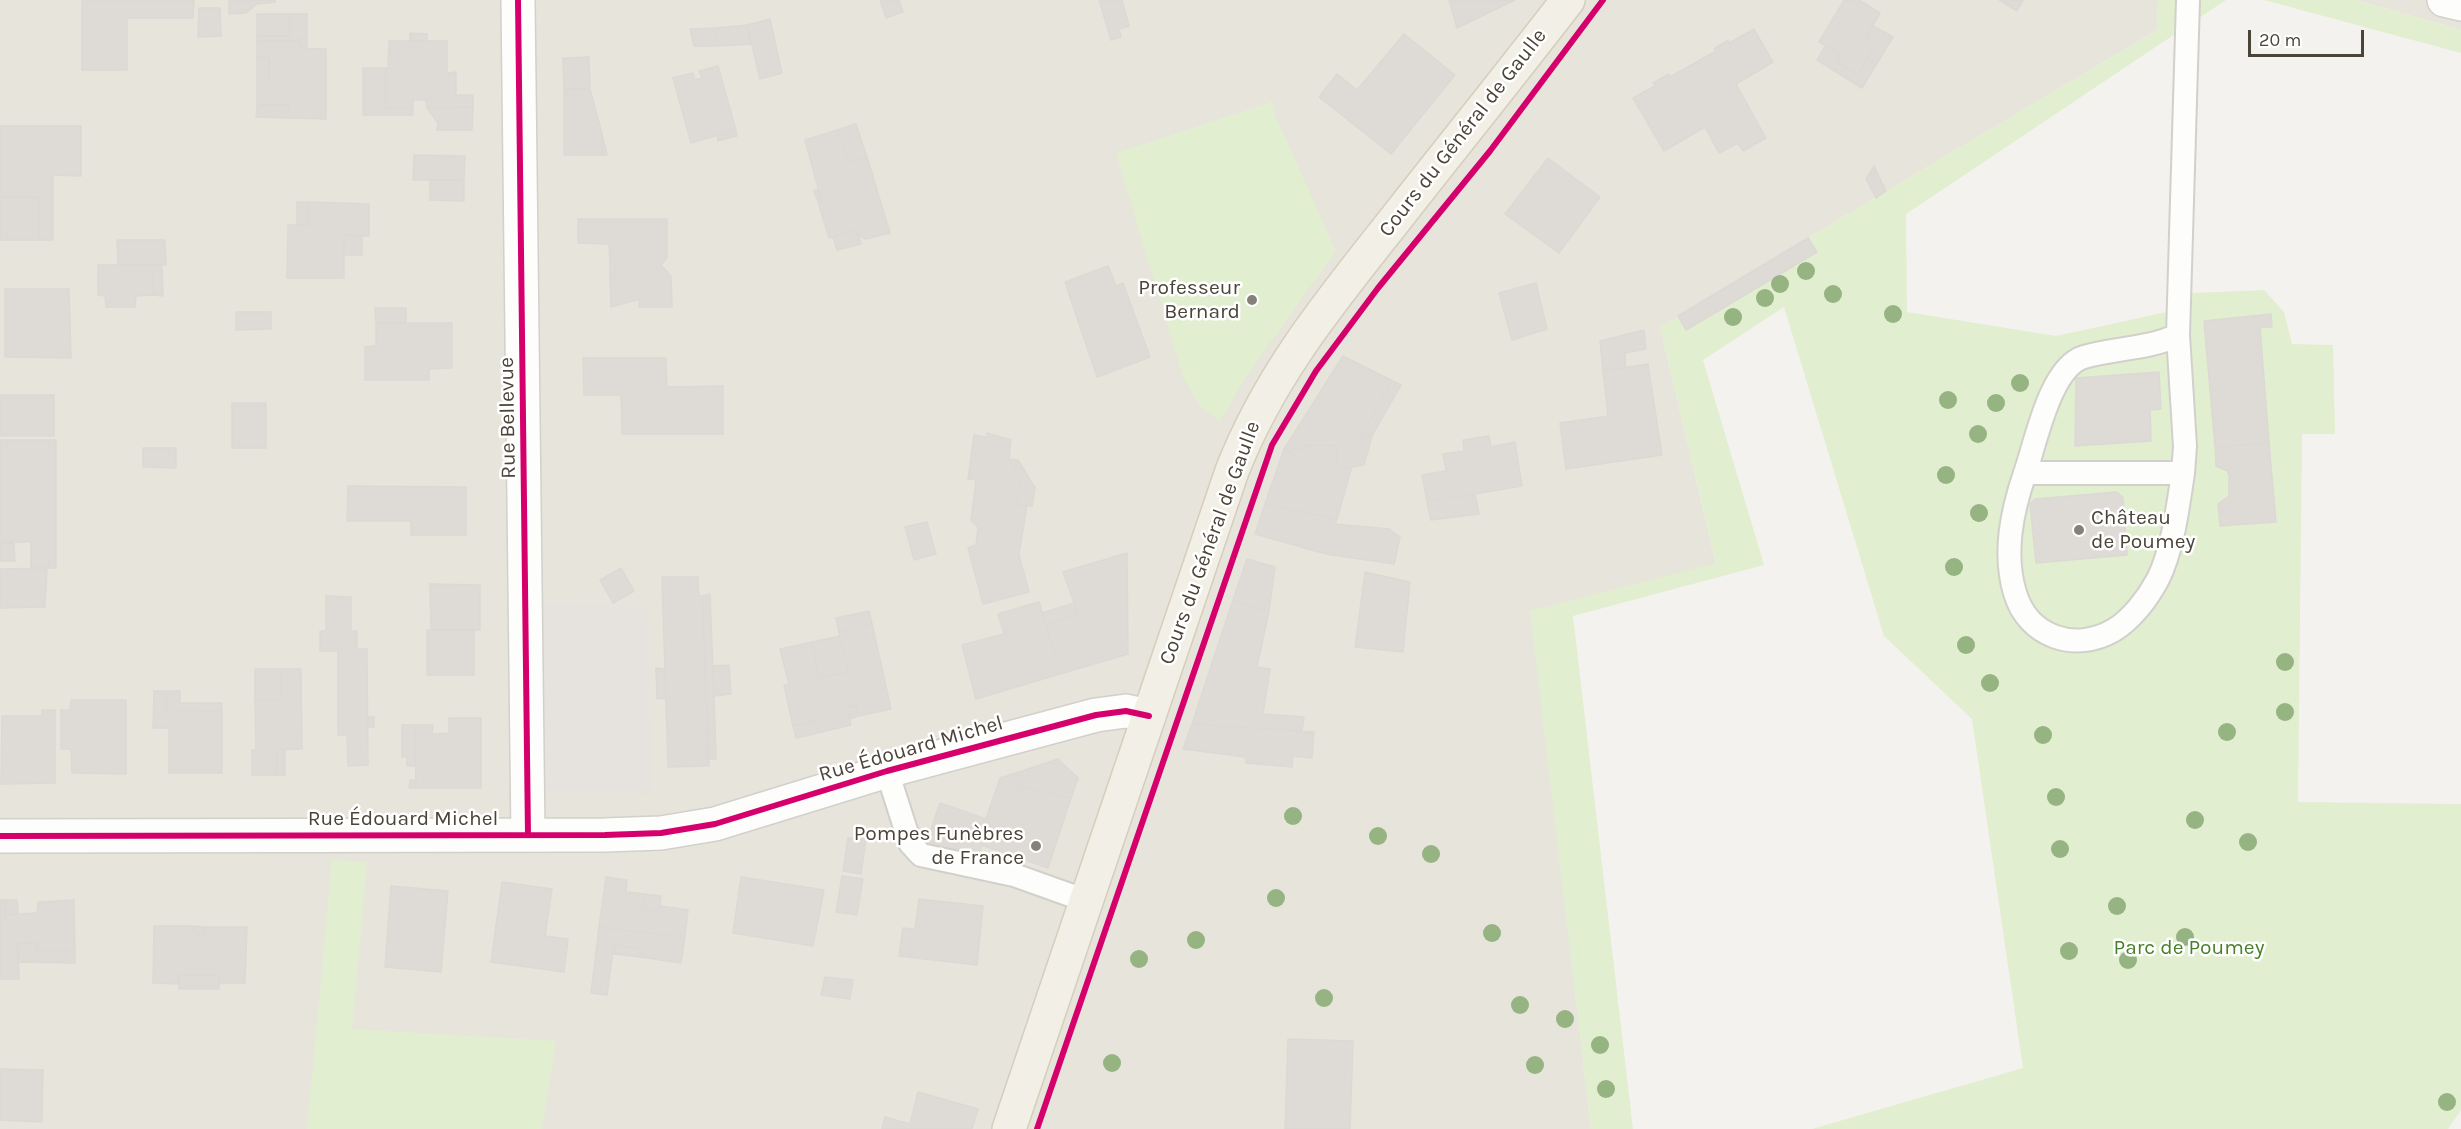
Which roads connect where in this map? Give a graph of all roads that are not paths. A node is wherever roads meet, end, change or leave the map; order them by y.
1 (518, 0) edge
2 (1568, 0) edge
3 (2188, 0) edge
4 (2444, 0) edge
5 (2461, 4) edge
6 (2178, 335) junction
7 (2025, 473) junction
8 (2182, 473) junction
9 (1149, 716) junction
10 (887, 771) junction
11 (528, 835) junction
12 (0, 836) edge
13 (1088, 898) junction
14 (1009, 1129) edge

1 - 11 street, Rue Bellevue
2 - 9 main road, Cours du Général de Gaulle
3 - 6 lane
4 - 5 street
6 - 7 lane
6 - 8 lane
7 - 8 lane
7 - 8 lane
9 - 10 street, Rue Édouard Michel
9 - 13 main road, Cours du Général de Gaulle
10 - 11 street, Rue Édouard Michel
10 - 13 lane
11 - 12 street, Rue Édouard Michel
13 - 14 main road, Cours du Général de Gaulle

